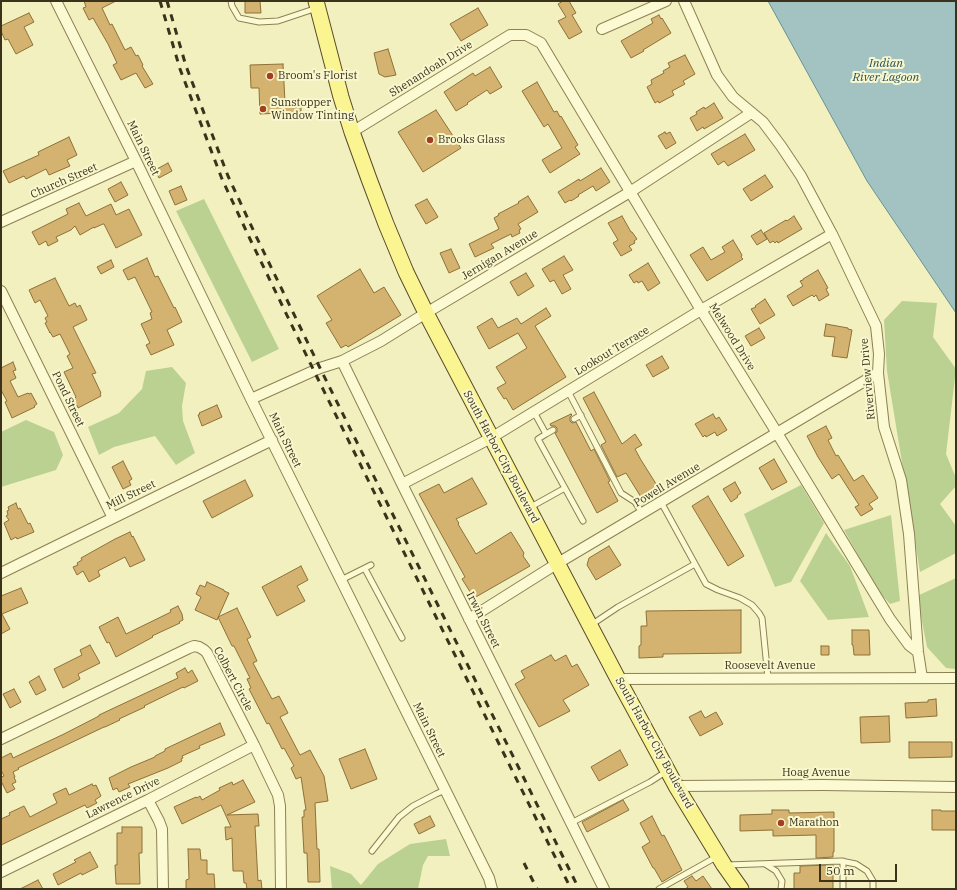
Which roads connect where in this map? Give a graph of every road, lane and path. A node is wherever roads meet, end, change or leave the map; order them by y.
1 (56, 1) edge
2 (231, 1) edge
3 (666, 1) edge
4 (684, 1) edge
5 (317, 4) edge
6 (602, 29) dead end
7 (526, 35) joint
8 (751, 113) junction
9 (352, 132) junction
10 (136, 161) junction
11 (630, 192) junction
12 (1, 222) edge
13 (832, 234) junction
14 (1, 290) edge
15 (701, 310) junction
16 (426, 313) junction
17 (342, 361) junction
18 (878, 373) junction
19 (568, 391) junction
20 (251, 399) junction
21 (534, 412) junction
22 (581, 415) junction
23 (574, 419) dead end
24 (553, 430) dead end
25 (777, 433) junction
26 (546, 434) junction
27 (492, 438) junction
28 (272, 440) junction
29 (402, 484) junction
30 (565, 488) junction
31 (661, 502) junction
32 (529, 509) junction
33 (642, 513) junction
34 (112, 518) junction
35 (583, 522) dead end
36 (558, 564) junction
37 (695, 564) junction
38 (371, 565) dead end
39 (365, 568) junction
40 (1, 573) edge
41 (341, 580) junction
42 (469, 619) junction
43 (590, 625) junction
44 (402, 638) dead end
45 (918, 652) junction
46 (768, 678) junction
47 (922, 678) junction
48 (956, 678) edge
49 (618, 679) junction
50 (1, 739) edge
51 (254, 745) junction
52 (668, 771) junction
53 (676, 786) junction
54 (956, 787) edge
55 (445, 790) junction
56 (148, 800) junction
57 (571, 823) junction
58 (372, 851) dead end
59 (721, 860) junction
60 (843, 861) junction
61 (763, 863) junction
62 (1, 872) edge
63 (163, 889) edge
64 (281, 889) edge
65 (492, 889) edge
66 (604, 889) edge
67 (659, 889) edge
68 (741, 889) edge
69 (781, 889) edge
70 (843, 889) edge
71 (873, 889) edge

1 - 10 street, Main Street
2 - 5 lane
3 - 6 street
4 - 8 street, Riverview Drive
5 - 9 main road, South Harbor City Boulevard
7 - 9 street, Shenandoah Drive
7 - 11 street, Melwood Drive
8 - 11 street, Jernigan Avenue
8 - 13 street, Riverview Drive
9 - 16 main road, South Harbor City Boulevard
10 - 12 street, Church Street
10 - 20 street, Main Street
11 - 15 street, Melwood Drive
11 - 16 street, Jernigan Avenue
13 - 15 street, Lookout Terrace
13 - 18 street, Riverview Drive
14 - 34 street, Pond Street
15 - 19 street, Lookout Terrace
15 - 25 street, Melwood Drive
16 - 17 street, Jernigan Avenue
16 - 27 main road, South Harbor City Boulevard
17 - 20 street, Jernigan Avenue
17 - 29 street, Irwin Street
18 - 25 street, Powell Avenue
18 - 45 street, Riverview Drive
19 - 21 street, Lookout Terrace
19 - 22 lane
20 - 28 street, Main Street
21 - 26 lane
21 - 27 street, Lookout Terrace
22 - 23 lane
22 - 33 lane
24 - 26 lane
25 - 31 street, Powell Avenue
25 - 45 street, Melwood Drive
26 - 30 lane
27 - 29 street, Lookout Terrace
27 - 32 main road, South Harbor City Boulevard
28 - 34 street, Mill Street
28 - 41 street, Main Street
29 - 42 street, Irwin Street
30 - 32 lane
30 - 35 lane
31 - 33 street, Powell Avenue
31 - 37 lane
32 - 36 main road, South Harbor City Boulevard
33 - 36 street, Powell Avenue
34 - 40 street, Mill Street
36 - 42 street, Powell Avenue
36 - 43 main road, South Harbor City Boulevard
37 - 43 lane
37 - 46 lane
38 - 39 lane
39 - 41 lane
39 - 44 lane
41 - 55 street, Main Street
42 - 57 street, Irwin Street
43 - 49 main road, South Harbor City Boulevard
45 - 47 street, Riverview Drive
46 - 47 street, Roosevelt Avenue
46 - 49 street, Roosevelt Avenue
47 - 48 street
49 - 52 main road, South Harbor City Boulevard
50 - 51 street, Colbert Circle
51 - 56 street, Lawrence Drive
51 - 64 street, Colbert Circle
52 - 53 main road, South Harbor City Boulevard
52 - 57 lane
53 - 54 street, Hoag Avenue
53 - 59 main road, South Harbor City Boulevard
55 - 58 lane
55 - 65 street, Main Street
56 - 62 street, Lawrence Drive
56 - 63 street
57 - 66 street, Irwin Street
59 - 61 lane
59 - 67 lane
59 - 68 main road, South Harbor City Boulevard
60 - 61 lane
60 - 70 lane
60 - 71 lane
61 - 69 lane

